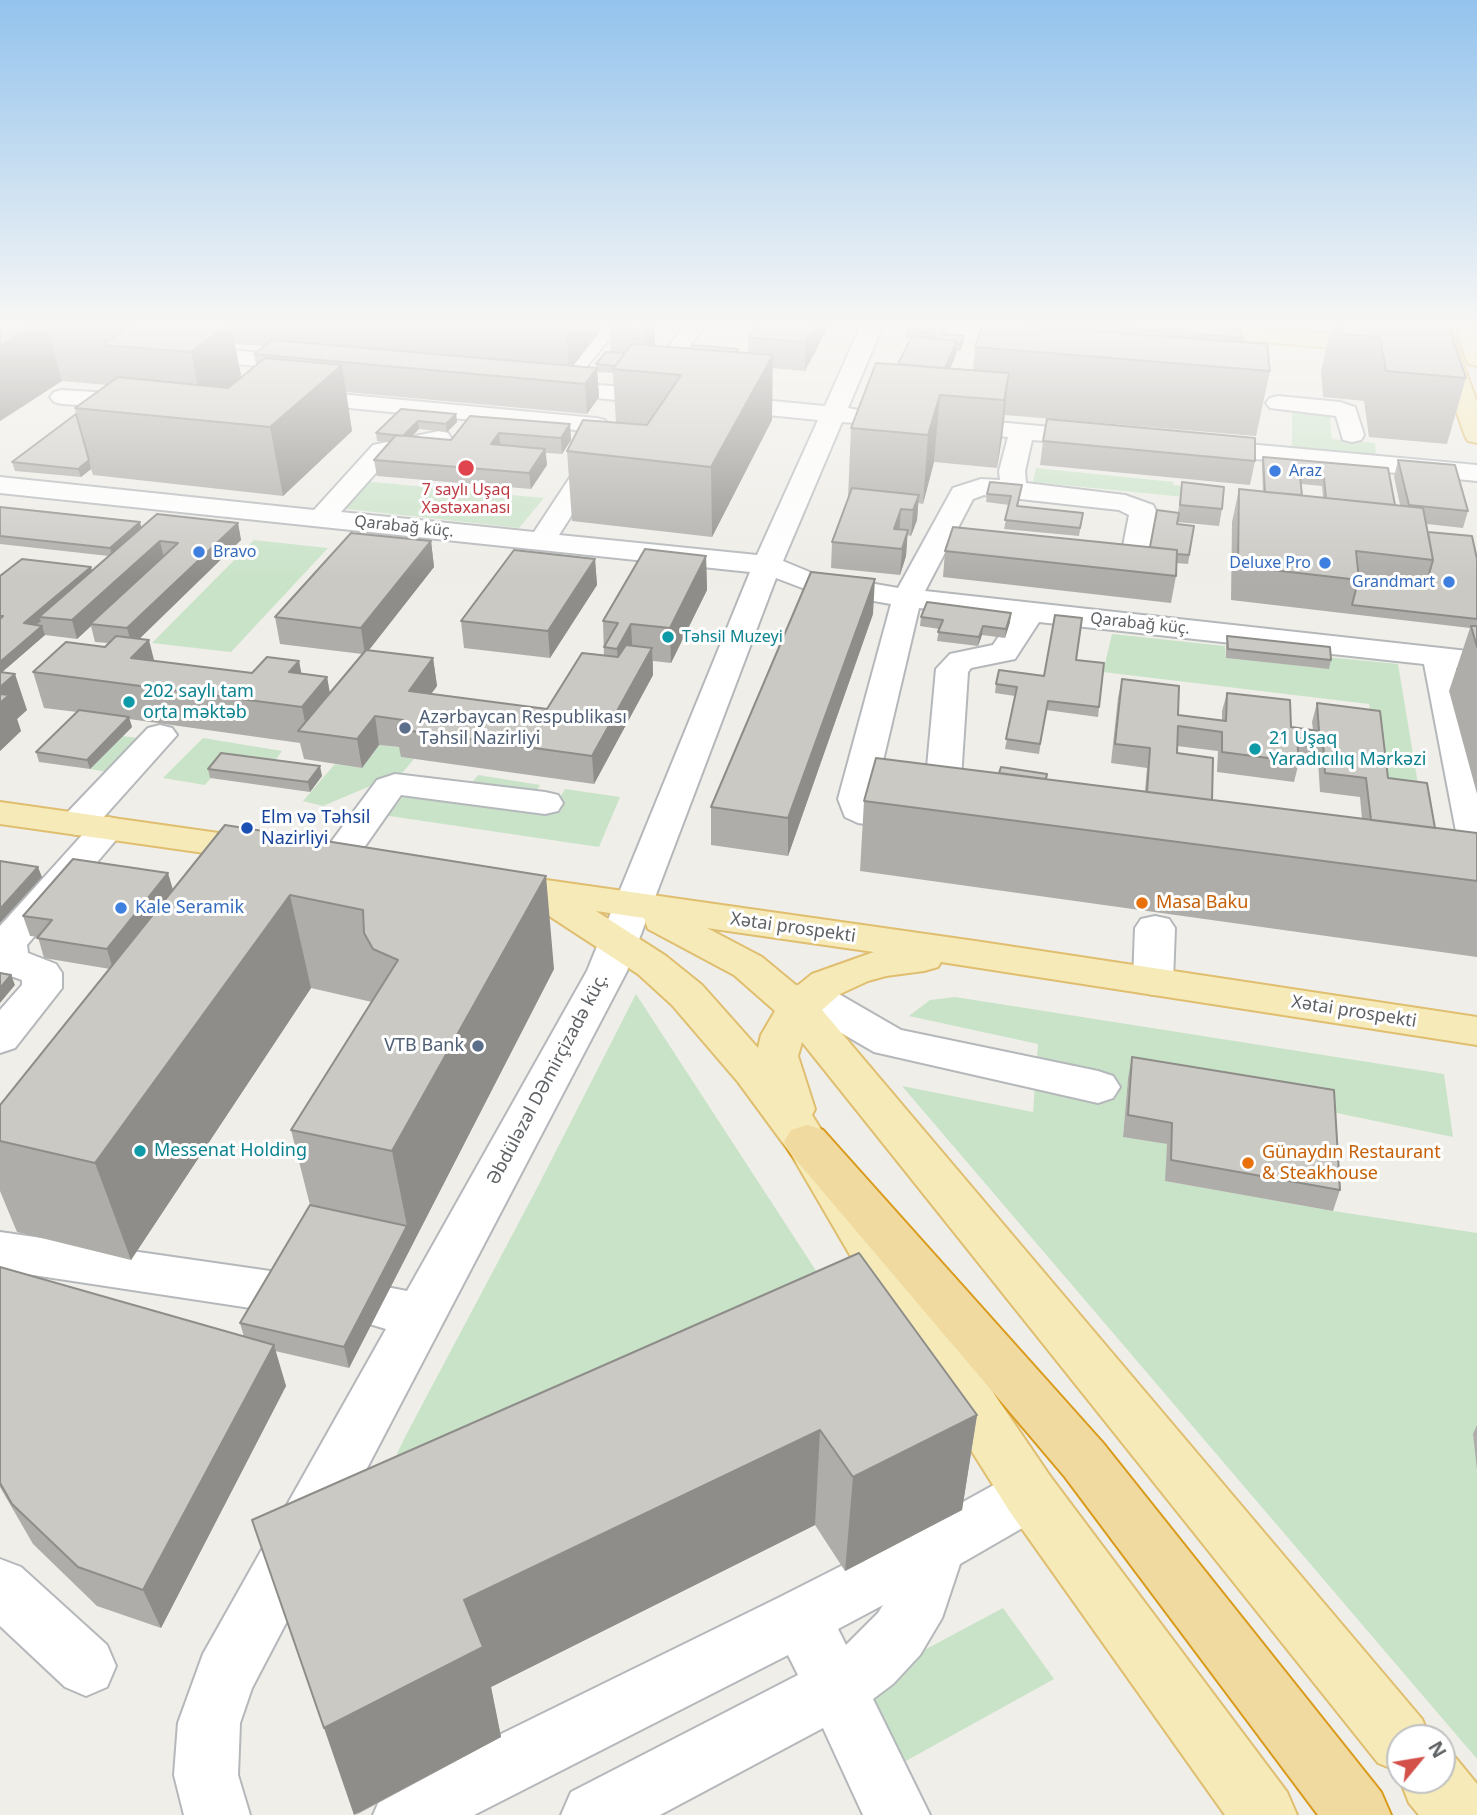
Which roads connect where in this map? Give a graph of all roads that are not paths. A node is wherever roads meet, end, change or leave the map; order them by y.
1 (429, 410) edge
2 (613, 410) edge
3 (786, 410) edge
4 (834, 410) edge
5 (1278, 410) edge
6 (1342, 410) edge
7 (1464, 410) edge
8 (832, 414) junction
9 (873, 417) edge
10 (927, 422) edge
11 (596, 425) junction
12 (1022, 431) junction
13 (1352, 435) dead end
14 (1477, 436) edge
15 (439, 438) edge
16 (620, 440) edge
17 (1116, 440) edge
18 (1183, 446) edge
19 (1277, 455) junction
20 (1477, 473) edge
21 (0, 485) edge
22 (1013, 489) junction
23 (548, 492) dead end
24 (0, 502) edge
25 (85, 503) junction
26 (320, 519) junction
27 (541, 542) junction
28 (1071, 551) edge
29 (764, 574) junction
30 (907, 598) junction
31 (1028, 612) junction
32 (1438, 657) junction
33 (1477, 661) edge
34 (160, 735) dead end
35 (544, 803) dead end
36 (0, 813) edge
37 (93, 826) junction
38 (1477, 847) edge
39 (258, 850) junction
40 (336, 861) junction
41 (376, 867) edge
42 (457, 879) edge
43 (232, 882) edge
44 (625, 924) junction
45 (1155, 928) dead end
46 (975, 954) junction
47 (1153, 981) junction
48 (803, 1002) junction
49 (1476, 1036) edge
50 (0, 1038) edge
51 (1098, 1087) dead end
52 (807, 1142) junction
53 (0, 1251) edge
54 (276, 1292) edge
55 (1030, 1494) junction
56 (936, 1546) junction
57 (5, 1583) edge
58 (801, 1617) junction
59 (86, 1666) dead end
60 (836, 1688) junction
61 (1386, 1724) edge
62 (1444, 1794) edge
63 (217, 1815) edge
64 (406, 1815) edge
65 (594, 1815) edge
66 (897, 1815) edge
67 (1265, 1815) edge
68 (1358, 1815) edge
69 (1461, 1815) edge

1 - 11 street
2 - 11 street
3 - 8 street
4 - 8 street, Əbdüləzəl DƏmirçizadə küç.
5 - 19 street
6 - 13 street
7 - 14 main road
8 - 9 street
8 - 29 street, Əbdüləzəl DƏmirçizadə küç.
10 - 12 street
11 - 23 street
12 - 17 street
12 - 22 street
15 - 26 street
16 - 27 street
18 - 19 street
19 - 20 street
21 - 25 street, Qarabağ küç.
22 - 28 street
22 - 30 street
24 - 25 street, Qarabağ küç.
25 - 26 street, Qarabağ küç.
25 - 29 street, Qarabağ küç.
26 - 27 street, Qarabağ küç.
27 - 29 street, Qarabağ küç.
29 - 30 street, Qarabağ küç.
29 - 44 street, Əbdüləzəl DƏmirçizadə küç.
30 - 31 street, Qarabağ küç.
30 - 31 street
31 - 32 street, Qarabağ küç.
32 - 33 street, Qarabağ küç.
32 - 38 street
34 - 37 street
35 - 40 street
36 - 37 main road
37 - 39 main road
37 - 50 street
39 - 40 main road
39 - 43 street
40 - 41 main road
42 - 44 main road
44 - 46 main road, Xətai prospekti
44 - 48 main road
44 - 52 main road
44 - 63 street, Əbdüləzəl DƏmirçizadə küç.
45 - 47 street
46 - 47 main road, Xətai prospekti
46 - 48 main road
47 - 49 main road, Xətai prospekti
48 - 51 street
48 - 52 main road
48 - 61 main road
52 - 55 main road
52 - 68 highway
53 - 54 street
55 - 56 street
55 - 67 main road
56 - 58 street
56 - 60 street
57 - 59 street
58 - 60 street
58 - 64 street
60 - 65 street
60 - 66 street
62 - 69 main road

